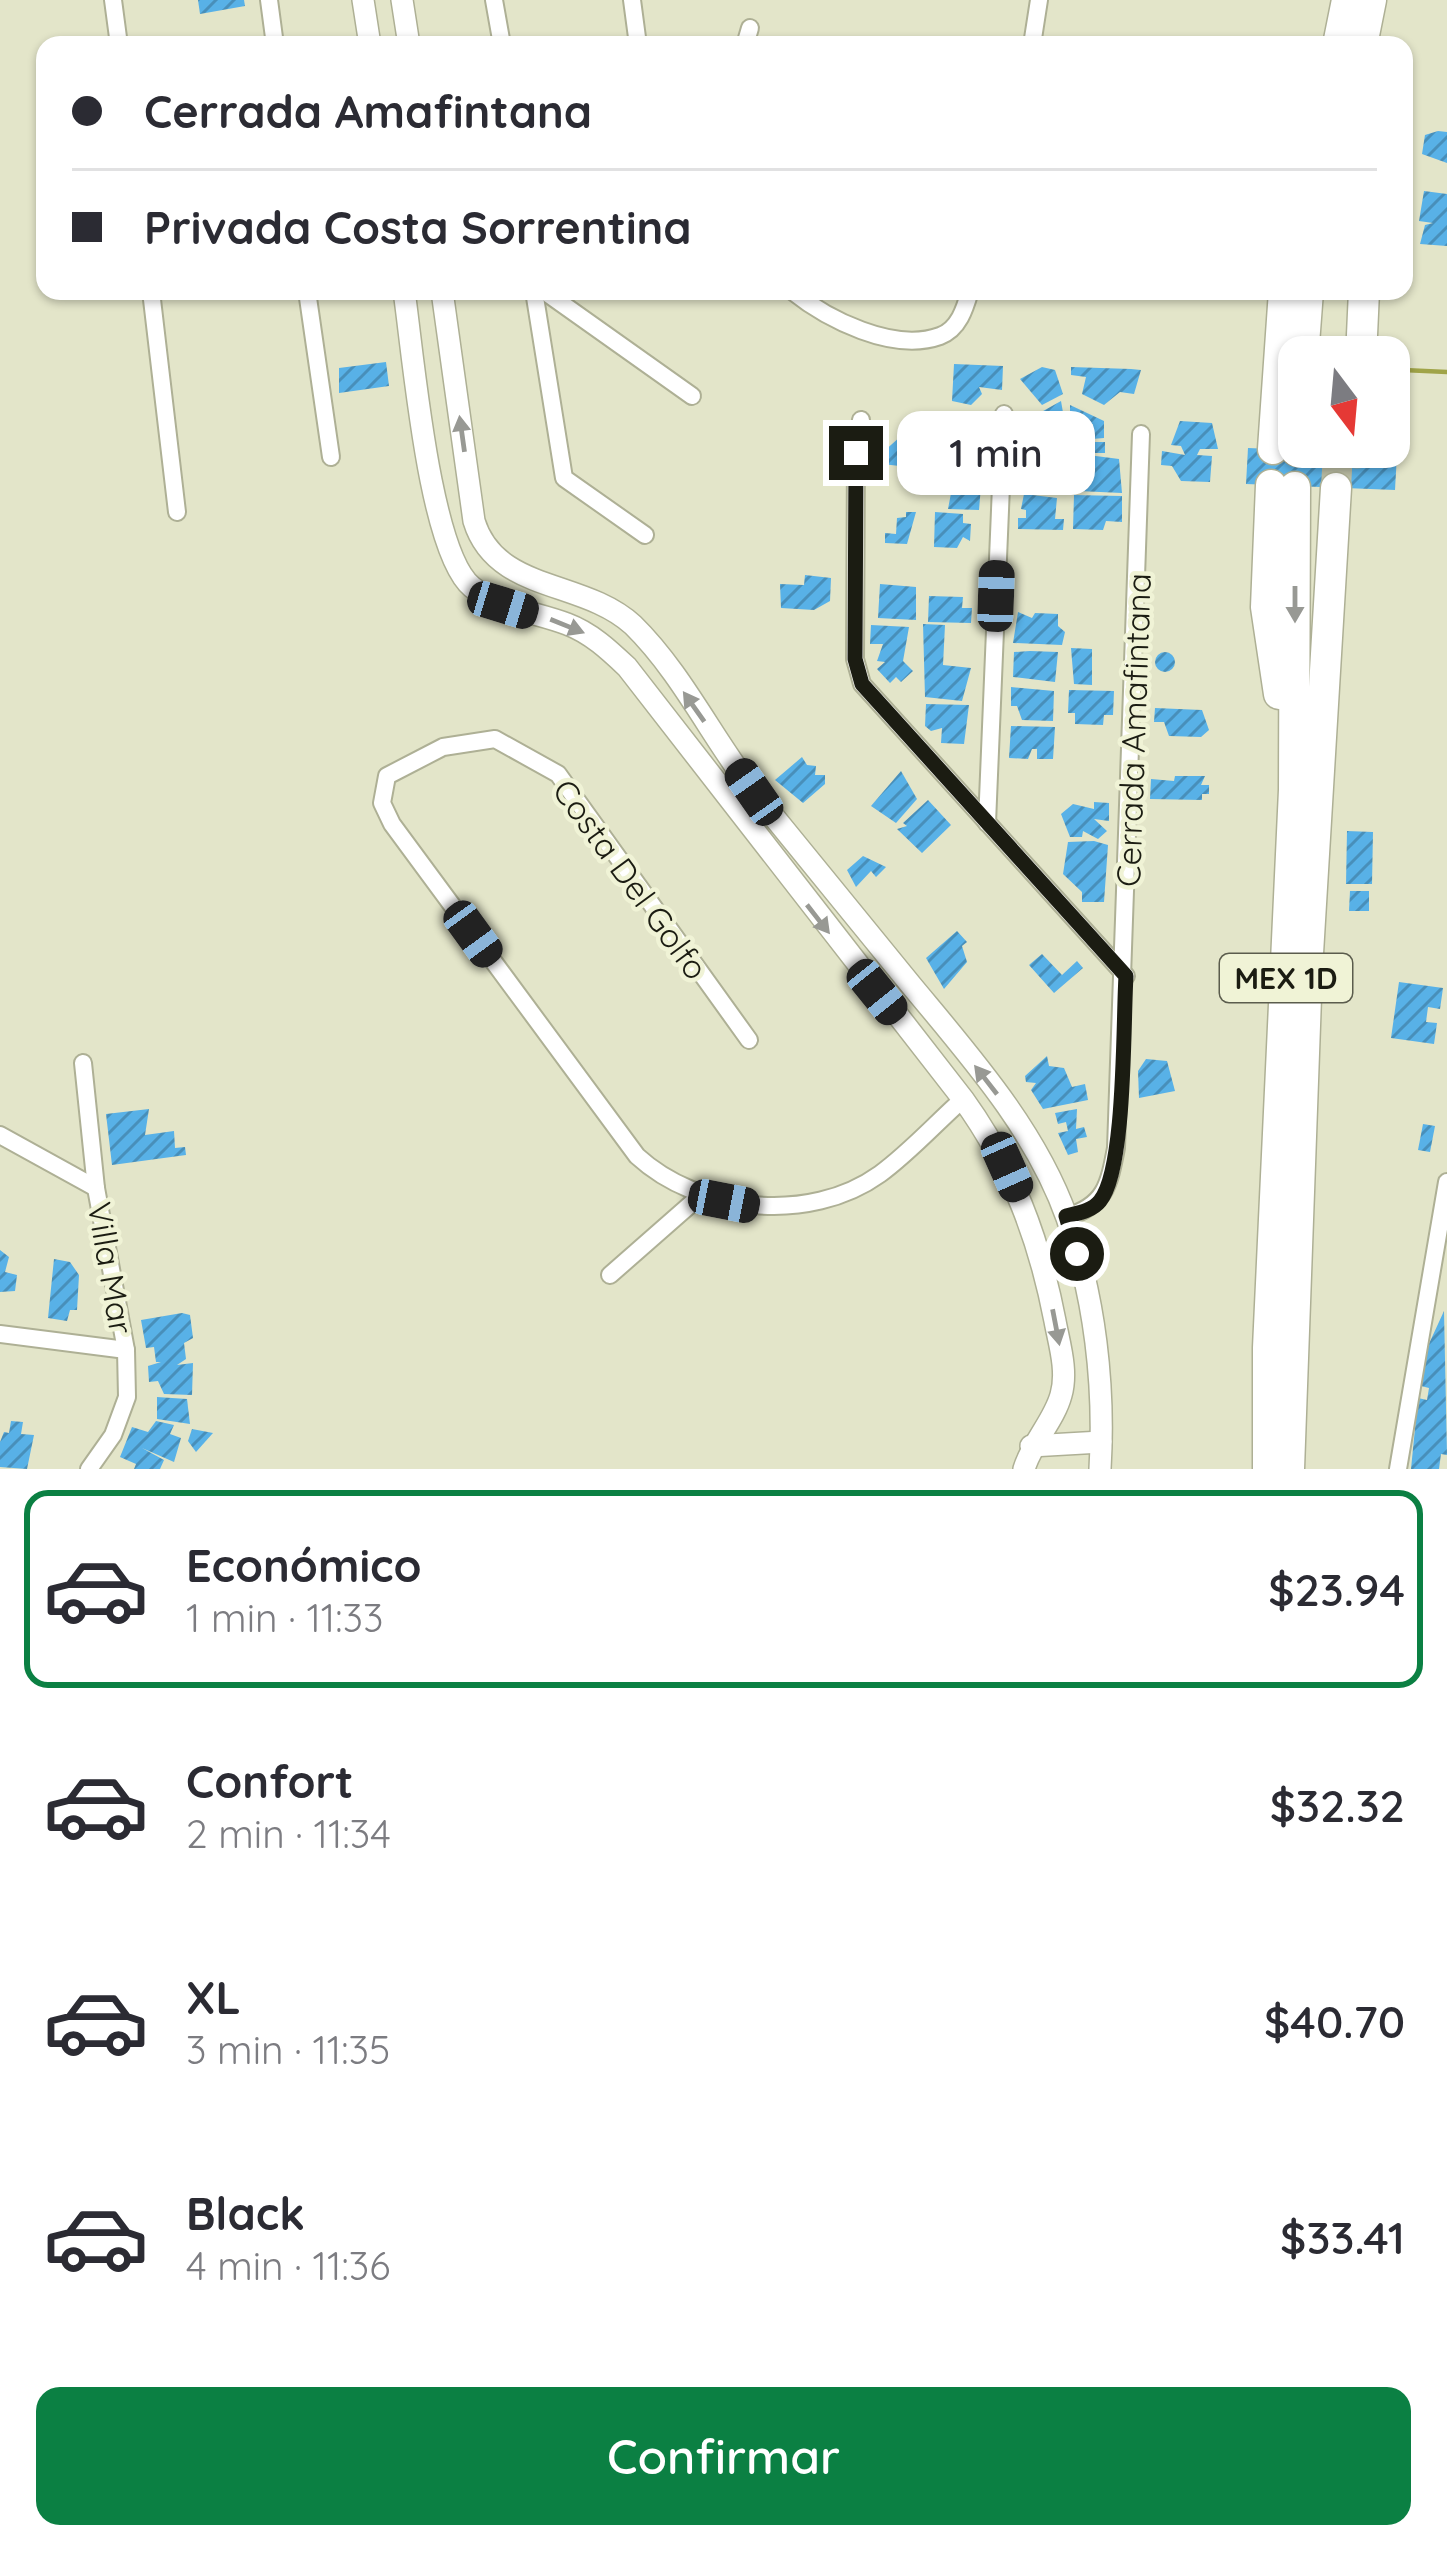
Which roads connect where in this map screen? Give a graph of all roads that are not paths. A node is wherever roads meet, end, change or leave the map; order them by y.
1 (113, 0) edge
2 (269, 0) edge
3 (363, 0) edge
4 (402, 0) edge
5 (494, 0) edge
6 (632, 0) edge
7 (1039, 0) edge
8 (1347, 0) edge
9 (1371, 0) edge
10 (118, 36) edge
11 (274, 36) edge
12 (369, 36) edge
13 (408, 36) edge
14 (500, 36) edge
15 (637, 36) edge
16 (1033, 36) edge
17 (1340, 36) edge
18 (1364, 36) edge
19 (152, 300) edge
20 (309, 300) edge
21 (405, 300) edge
22 (443, 300) edge
23 (535, 300) edge
24 (557, 300) edge
25 (803, 300) edge
26 (967, 300) edge
27 (1284, 300) edge
28 (1307, 300) edge
29 (1344, 300) edge
30 (1364, 300) edge
31 (1284, 336) edge
32 (1305, 336) edge
33 (1343, 336) edge
34 (1362, 336) edge
35 (692, 396) dead end
36 (1004, 414) dead end
37 (861, 420) dead end
38 (1142, 434) dead end
39 (331, 457) dead end
40 (1283, 486) dead end
41 (1346, 489) tunnel mouth
42 (177, 512) dead end
43 (646, 535) dead end
44 (1307, 794) junction
45 (987, 823) junction
46 (872, 937) junction
47 (848, 957) junction
48 (1126, 976) junction
49 (749, 1040) dead end
50 (82, 1063) dead end
51 (963, 1099) junction
52 (0, 1135) edge
53 (1447, 1182) edge
54 (96, 1188) junction
55 (700, 1196) junction
56 (1066, 1216) junction
57 (610, 1275) dead end
58 (0, 1334) edge
59 (126, 1350) junction
60 (1101, 1442) junction
61 (1031, 1446) junction
62 (91, 1467) edge
63 (1024, 1469) edge
64 (1100, 1469) edge
65 (1268, 1469) edge
66 (1289, 1469) edge
67 (1398, 1469) edge

1 - 10 street
2 - 11 street
3 - 12 street
4 - 13 street
5 - 14 street
6 - 15 street
7 - 16 street
8 - 17 highway
9 - 18 highway
19 - 42 street
20 - 39 street
21 -> 47 street
46 -> 22 street
23 - 43 street
24 - 35 street
25 - 26 street
27 - 31 highway
28 - 32 highway
29 - 33 highway
30 - 34 highway
36 - 45 street
37 - 45 street
38 - 48 street, Cerrada Amafintana
40 -> 44 highway
41 - 44 highway, MEX 1D
44 - 65 highway, MEX 1D
44 - 66 highway, MEX 1D
45 - 48 street
46 - 47 street
56 -> 46 street
47 - 51 street
48 - 56 street, Cerrada Amafintana
49 - 55 street, Costa Del Golfo
50 - 54 street, Villa Mar
51 - 55 street
51 -> 61 street
52 - 54 street
53 - 67 street
54 - 59 street, Villa Mar
55 - 57 street
56 - 60 street
58 - 59 street
59 - 62 street, Villa Mar
60 - 61 street
60 - 64 street
61 - 63 street

